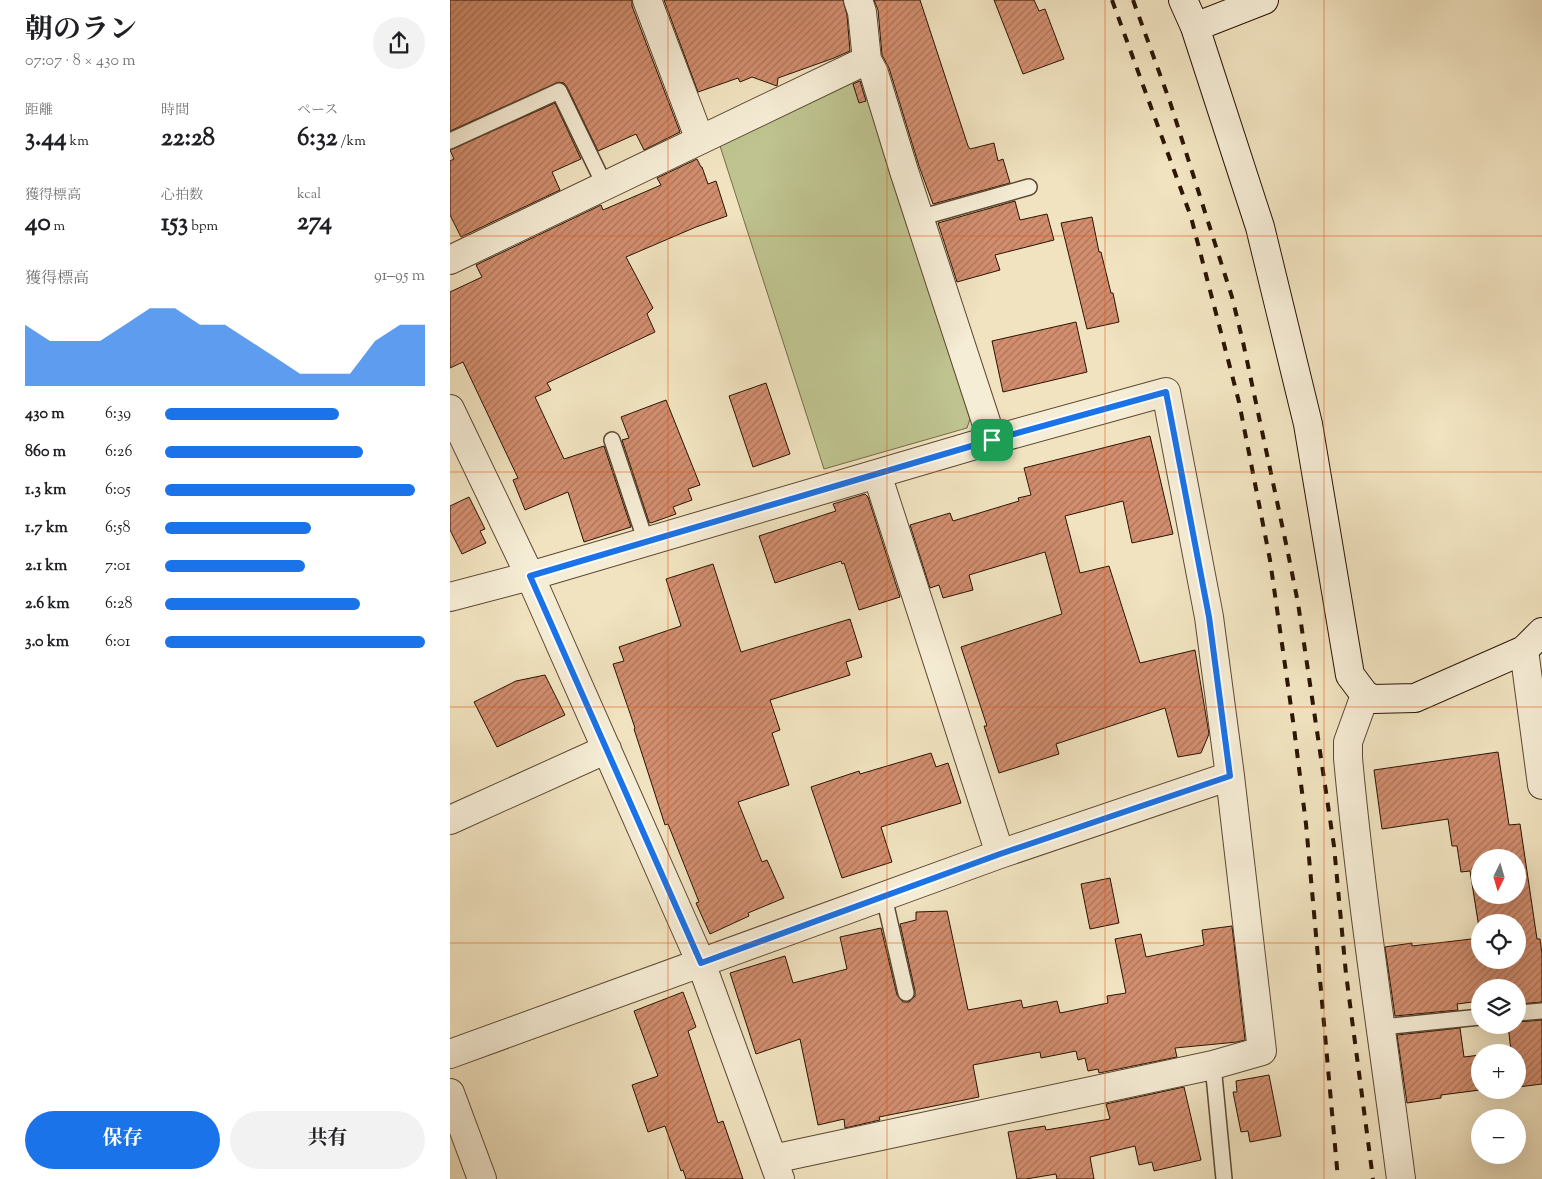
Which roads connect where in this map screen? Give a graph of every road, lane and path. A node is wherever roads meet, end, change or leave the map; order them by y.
1 (647, 0) edge
2 (858, 0) edge
3 (1183, 0) edge
4 (1264, 0) edge
5 (1195, 27) junction
6 (867, 60) junction
7 (700, 140) junction
8 (450, 141) edge
9 (605, 186) junction
10 (1030, 186) dead end
11 (919, 218) junction
12 (450, 260) edge
13 (450, 410) edge
14 (612, 440) dead end
15 (992, 440) junction
16 (877, 474) junction
17 (646, 542) junction
18 (530, 576) junction
19 (450, 597) edge
20 (1533, 641) edge
21 (1365, 695) junction
22 (607, 749) junction
23 (1230, 776) junction
24 (1542, 785) edge
25 (450, 820) edge
26 (1000, 854) junction
27 (884, 897) junction
28 (701, 963) junction
29 (906, 993) dead end
30 (1542, 1011) edge
31 (1526, 1012) edge
32 (1471, 1018) edge
33 (1382, 1027) junction
34 (450, 1054) edge
35 (1213, 1065) junction
36 (450, 1093) edge
37 (777, 1169) edge
38 (482, 1179) edge
39 (1224, 1179) edge
40 (1401, 1179) edge

1 - 7 street
2 - 6 street
3 - 5 street
4 - 5 street
5 - 21 street
6 - 7 street
6 - 11 street
7 - 9 street
8 - 9 lane
9 - 12 street
10 - 11 lane
11 - 15 street
13 - 18 street
14 - 17 lane
15 - 16 street
15 - 23 street
16 - 17 street
16 - 26 street
17 - 18 street
18 - 19 street
18 - 22 street
20 - 21 street
20 - 24 street
21 - 33 street
22 - 25 street
22 - 28 street
23 - 26 street
23 - 35 street
26 - 27 street
27 - 28 street
27 - 29 lane
28 - 34 street
28 - 37 street
30 - 31 lane
32 - 33 lane
33 - 40 street
35 - 37 street
35 - 39 lane
36 - 38 street

